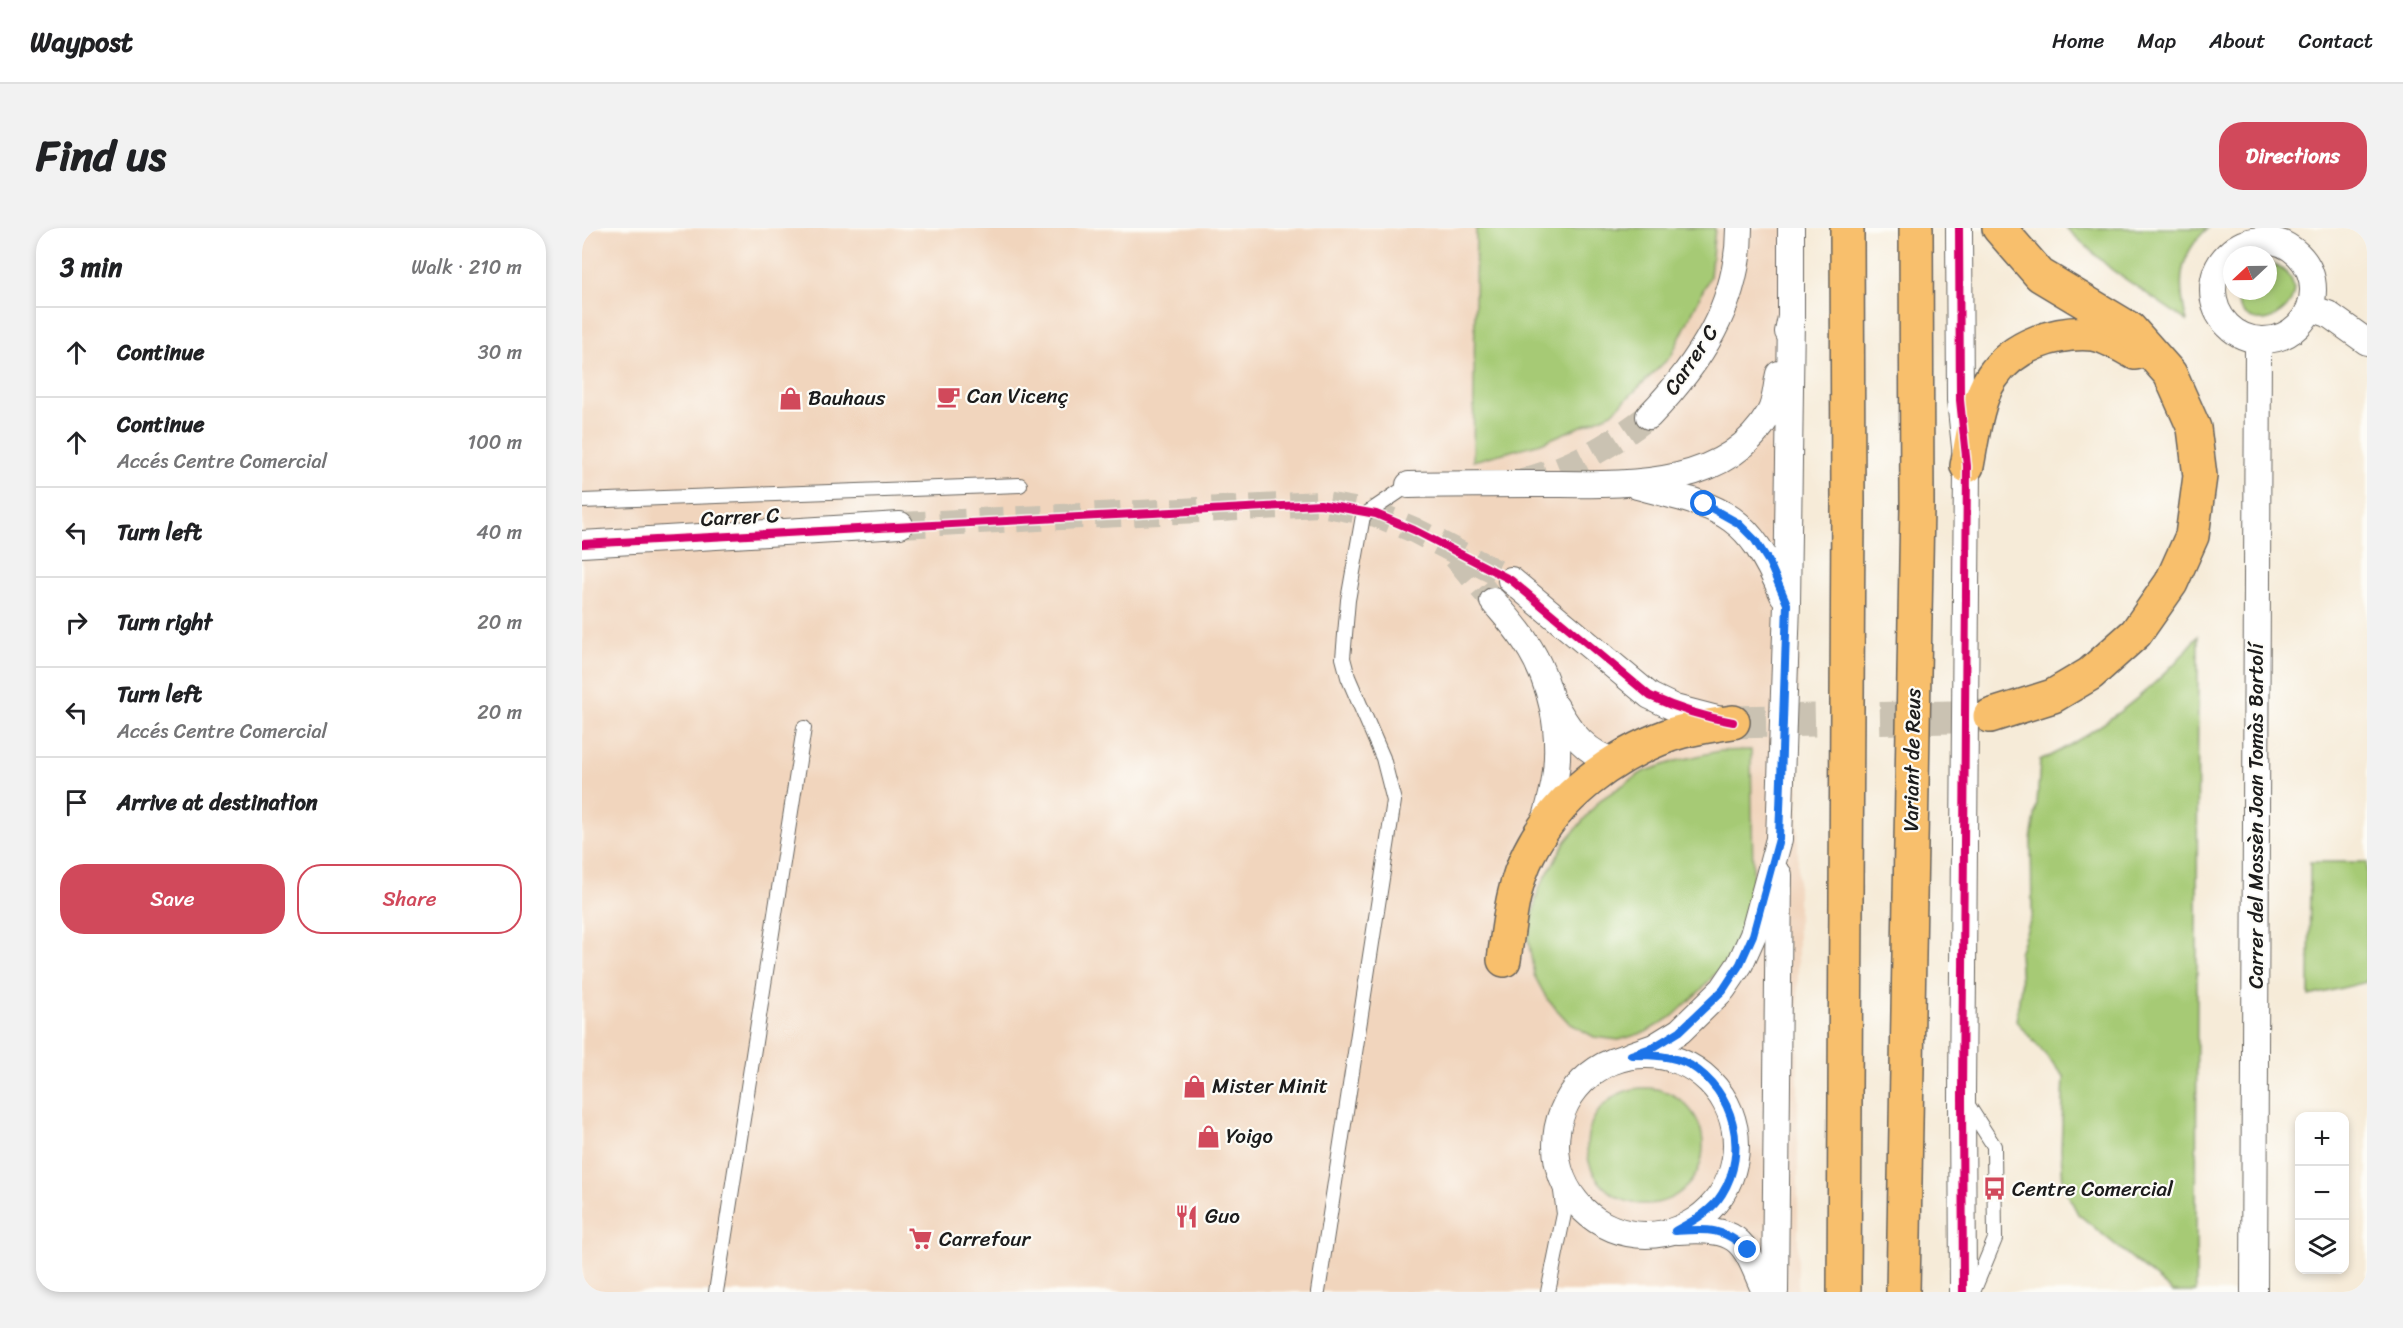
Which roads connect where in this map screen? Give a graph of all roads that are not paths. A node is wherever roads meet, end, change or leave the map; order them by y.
1 (1739, 228) edge
2 (1791, 228) edge
3 (1847, 228) edge
4 (1916, 228) edge
5 (1959, 228) edge
6 (1999, 228) edge
7 (2258, 234) edge
8 (2310, 308) junction
9 (1791, 317) junction
10 (2258, 341) junction
11 (2367, 342) edge
12 (2170, 374) junction
13 (1649, 416) tunnel mouth
14 (1967, 466) junction
15 (1631, 484) junction
16 (1020, 485) dead end
17 (1409, 485) joint
18 (582, 501) edge
19 (900, 525) tunnel mouth
20 (582, 544) edge
21 (1511, 580) tunnel mouth
22 (1493, 601) tunnel mouth
23 (1787, 604) junction
24 (1550, 696) junction
25 (1990, 716) tunnel mouth
26 (1733, 722) joint
27 (804, 728) dead end
28 (1618, 762) junction
29 (1543, 828) junction
30 (1779, 839) junction
31 (1504, 960) dead end
32 (1631, 1055) junction
33 (1962, 1096) junction
34 (1558, 1169) junction
35 (1675, 1231) junction
36 (716, 1292) edge
37 (1318, 1292) edge
38 (1548, 1292) edge
39 (1765, 1292) edge
40 (1775, 1292) edge
41 (1844, 1292) edge
42 (1903, 1292) edge
43 (1963, 1292) edge
44 (1973, 1292) edge
45 (2254, 1292) edge

1 - 13 street, Carrer C
2 - 9 street
3 - 41 highway
4 - 42 highway, Variant de Reus
5 - 14 street
6 - 12 highway
7 - 8 street
7 - 10 street
8 - 10 street
8 - 11 street
9 - 15 street
9 - 23 street
10 - 45 street, Carrer del Mossèn Joan Tomàs Bartolí
12 - 14 highway
12 - 25 highway
14 - 33 street
15 - 17 street
15 - 23 street
16 - 18 lane
17 - 37 lane
19 - 20 street, Carrer C
21 - 26 street
22 - 24 street
23 - 30 street
24 - 28 street
24 - 29 street
26 - 28 highway
27 - 36 lane
28 - 29 highway
29 - 31 highway
30 - 32 street
30 - 40 street
32 - 34 street
32 - 35 street
33 - 43 street
33 - 44 lane
34 - 35 street
34 - 38 lane
35 - 39 street

